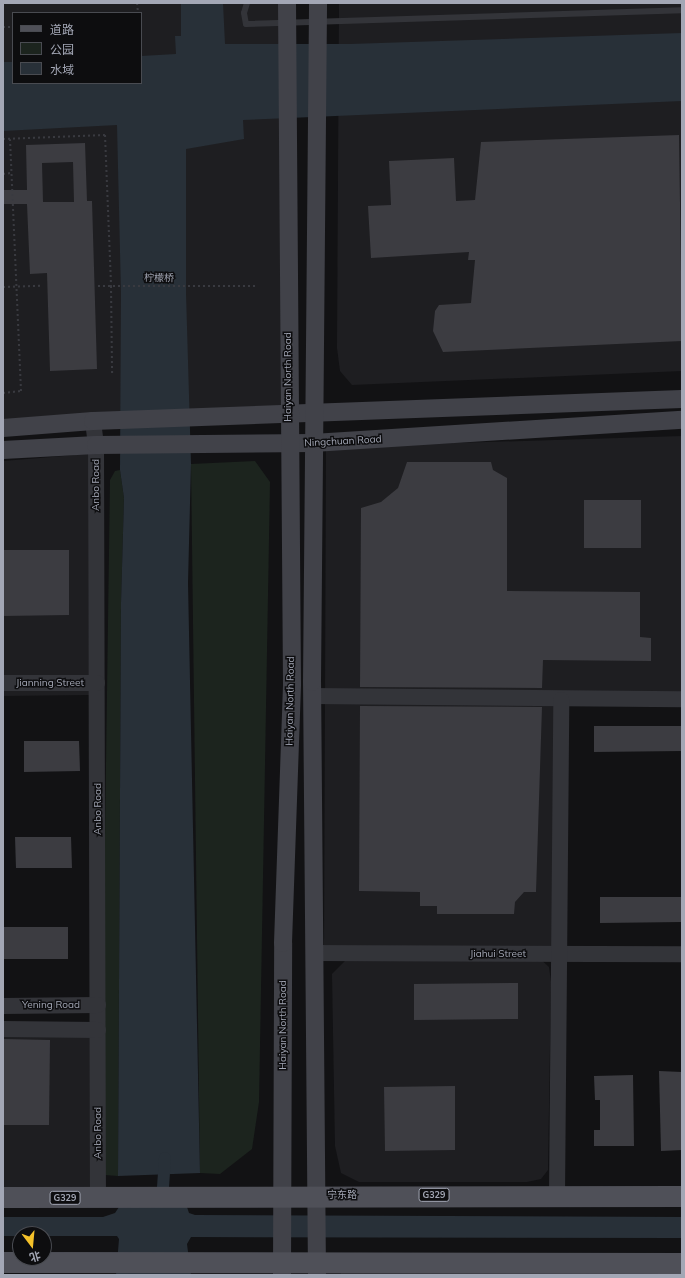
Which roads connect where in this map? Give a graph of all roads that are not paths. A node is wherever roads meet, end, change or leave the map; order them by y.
1 (247, 3) edge
2 (287, 8) edge
3 (317, 8) edge
4 (682, 10) edge
5 (682, 399) edge
6 (314, 414) junction
7 (288, 415) junction
8 (682, 420) edge
9 (93, 421) junction
10 (3, 428) edge
11 (313, 443) junction
12 (289, 444) junction
13 (96, 445) junction
14 (3, 450) edge
15 (3, 683) edge
16 (97, 683) junction
17 (312, 696) junction
18 (682, 699) edge
19 (561, 700) junction
20 (314, 953) junction
21 (559, 954) junction
22 (682, 954) edge
23 (3, 1006) edge
24 (98, 1006) junction
25 (3, 1029) edge
26 (98, 1030) junction
27 (316, 1195) junction
28 (281, 1196) junction
29 (558, 1196) junction
30 (682, 1196) edge
31 (3, 1197) edge
32 (98, 1198) junction
33 (3, 1262) edge
34 (682, 1263) edge
35 (282, 1269) edge
36 (317, 1269) edge
37 (560, 1269) edge

1 - 4 lane
2 - 7 main road, Haiyan North Road
3 - 6 main road, Haiyan North Road
5 - 6 main road
6 - 7 main road
6 - 11 main road, Haiyan North Road
7 - 9 main road
7 - 12 main road, Haiyan North Road
8 - 11 main road, Ningchuan Road
9 - 10 main road
9 - 13 street, Anbo Road
11 - 12 main road, Ningchuan Road
11 - 17 main road, Haiyan North Road
12 - 13 main road, Ningchuan Road
12 - 28 main road, Haiyan North Road
13 - 14 main road, Ningchuan Road
13 - 16 street, Anbo Road
15 - 16 street, Jianning Street
16 - 24 street, Anbo Road
17 - 19 street
17 - 20 main road, Haiyan North Road
18 - 19 street
19 - 21 street
20 - 21 street, Jiahui Street
20 - 27 main road, Haiyan North Road
21 - 22 street, Jiahui Street
21 - 29 street
23 - 24 street, Yening Road
24 - 26 street, Anbo Road
25 - 26 street
26 - 32 street, Anbo Road
27 - 28 main road, 宁东路 / G329
27 - 29 main road, 宁东路 / G329
27 - 36 main road, Haiyan North Road
28 - 32 main road, 宁东路 / G329
28 - 35 main road, Haiyan North Road
29 - 30 main road, 宁东路 / G329
31 - 32 main road, 宁东路 / G329
33 - 35 main road
34 - 37 main road
35 - 36 main road
36 - 37 main road

